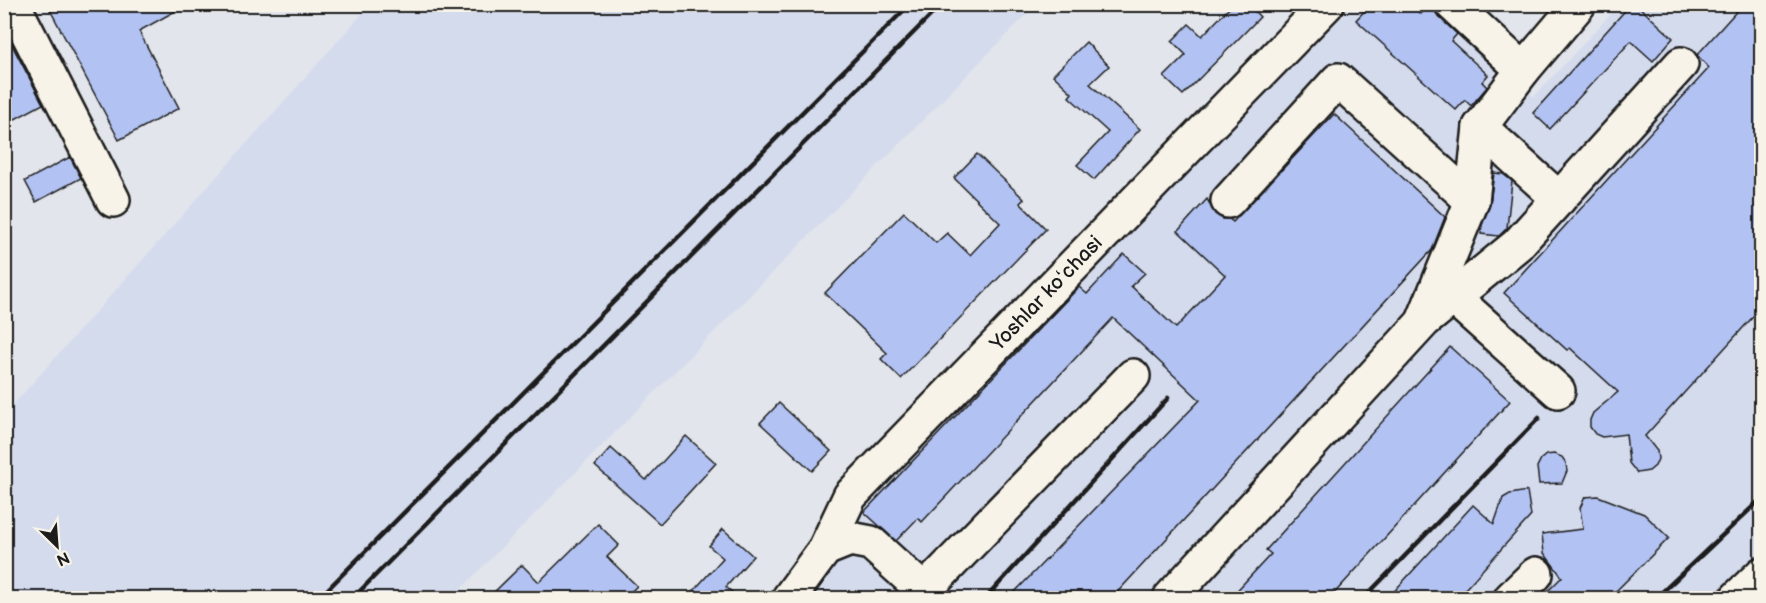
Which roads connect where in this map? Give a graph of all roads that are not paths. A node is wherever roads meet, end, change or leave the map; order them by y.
1 (13, 4) edge
2 (1327, 4) edge
3 (1452, 4) edge
4 (1579, 4) edge
5 (1681, 64) dead end
6 (1523, 70) junction
7 (1480, 127) junction
8 (1559, 199) junction
9 (113, 200) dead end
10 (1228, 201) dead end
11 (1472, 201) junction
12 (1453, 297) junction
13 (1424, 321) junction
14 (1133, 376) dead end
15 (1557, 391) dead end
16 (825, 549) junction
17 (1536, 574) dead end
18 (1761, 574) edge
19 (789, 598) edge
20 (1170, 598) edge
21 (1511, 598) edge
22 (1737, 598) edge

1 - 9 street
2 - 16 street, Yoshlar koʻchasi
3 - 6 street
4 - 6 street
5 - 8 street
6 - 7 street
7 - 8 street
7 - 11 street
8 - 12 street
10 - 11 street
11 - 13 street
12 - 13 street
12 - 15 street
13 - 20 street
14 - 16 street
16 - 19 street, Yoshlar koʻchasi
17 - 21 street
18 - 22 street

